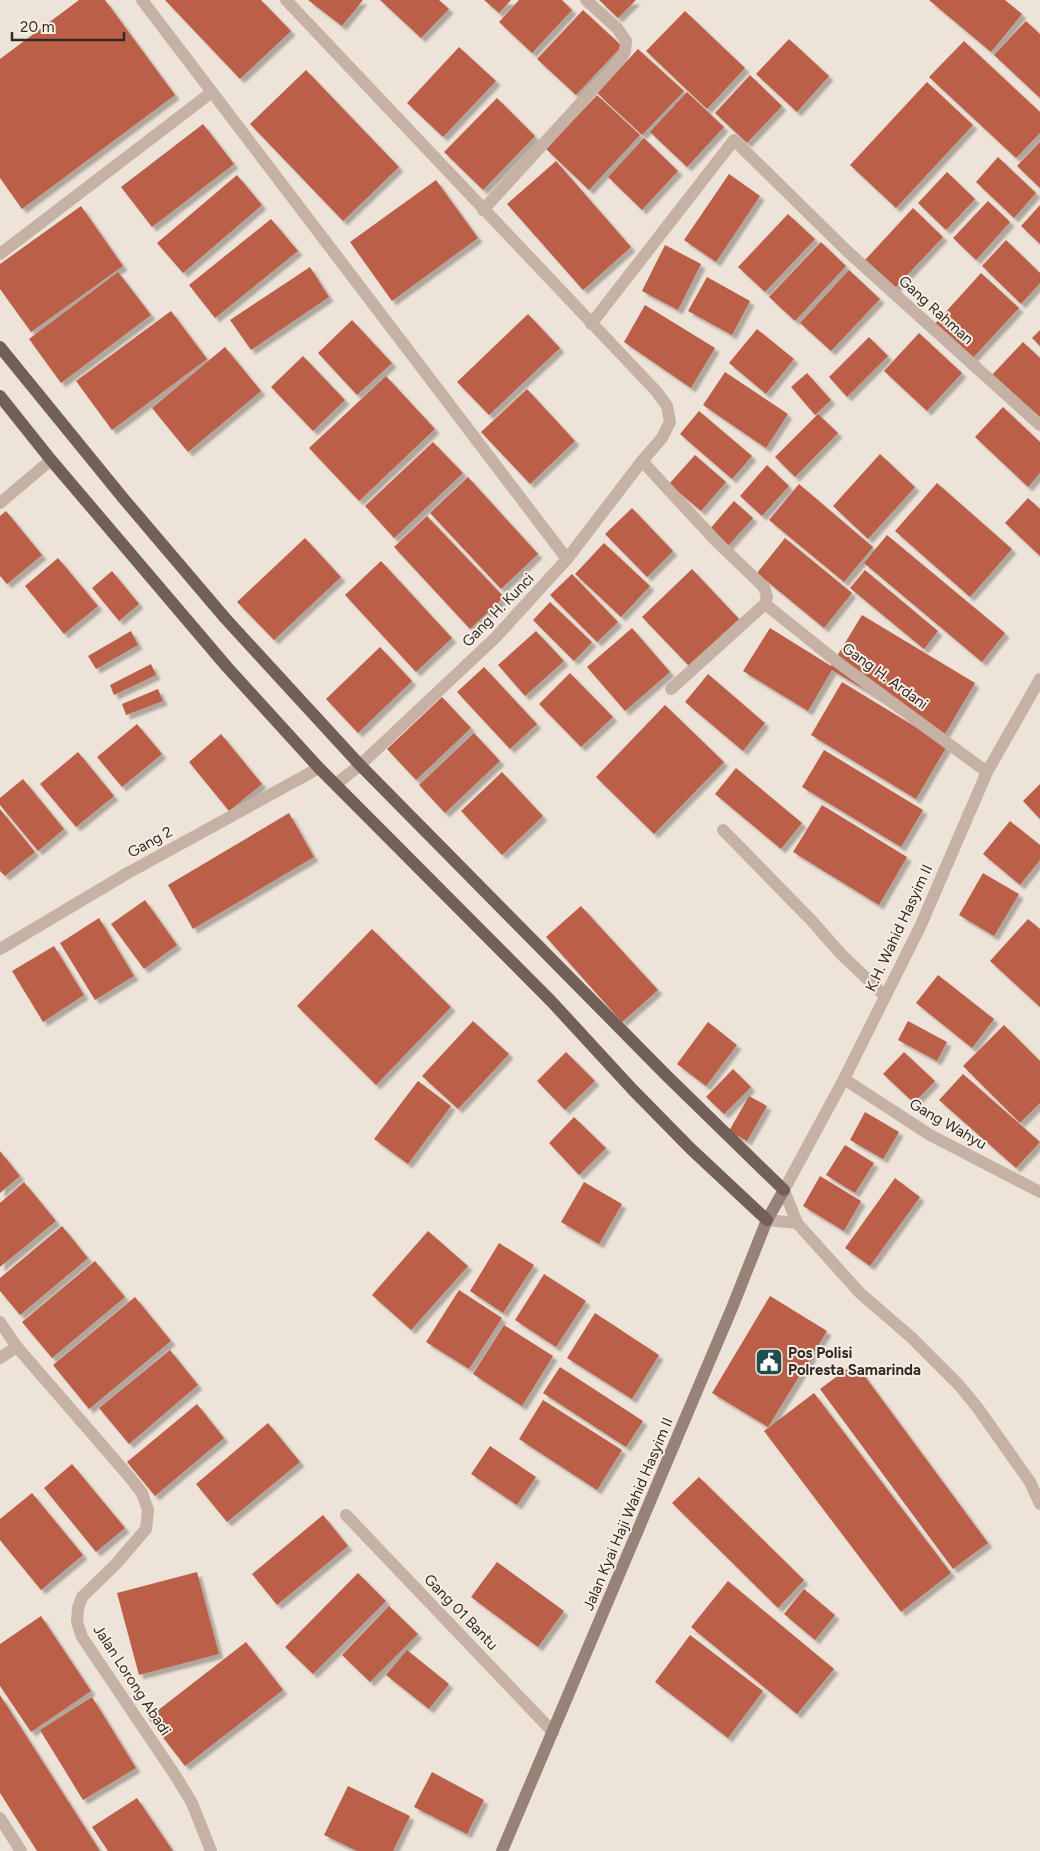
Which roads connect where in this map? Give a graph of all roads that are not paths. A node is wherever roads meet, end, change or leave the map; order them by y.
1 (142, 0) edge
2 (286, 0) edge
3 (586, 0) edge
4 (212, 92) junction
5 (483, 210) junction
6 (0, 254) edge
7 (591, 324) junction
8 (0, 347) edge
9 (0, 396) edge
10 (1040, 425) edge
11 (51, 460) junction
12 (642, 461) junction
13 (0, 503) edge
14 (568, 559) junction
15 (765, 604) junction
16 (1040, 679) edge
17 (671, 689) dead end
18 (360, 765) junction
19 (319, 768) junction
20 (987, 772) junction
21 (336, 784) junction
22 (723, 830) dead end
23 (0, 949) edge
24 (886, 996) junction
25 (844, 1079) junction
26 (784, 1190) junction
27 (1040, 1192) edge
28 (767, 1220) junction
29 (798, 1223) junction
30 (0, 1322) edge
31 (17, 1347) junction
32 (0, 1358) edge
33 (1040, 1504) edge
34 (346, 1515) dead end
35 (553, 1732) junction
36 (0, 1818) edge
37 (21, 1851) edge
38 (210, 1851) edge
39 (502, 1851) edge

1 - 4 street
2 - 5 street
3 - 5 street
4 - 6 street
4 - 14 street
5 - 7 street
7 - 10 street, Gang Rahman
7 - 12 street, Gang H. Kunci
8 - 18 main road
9 - 11 main road
11 - 13 street
11 - 19 main road
12 - 14 street, Gang H. Kunci
12 - 15 street
14 - 18 street, Gang H. Kunci
15 - 17 street
15 - 20 street, Gang H. Ardani
16 - 20 street, K.H. Wahid Hasyim II
18 - 21 street, Gang H. Kunci
18 - 26 main road
19 - 21 main road
19 - 23 street, Gang 2
20 - 24 street, K.H. Wahid Hasyim II
21 - 28 main road
22 - 24 street
24 - 25 street, K.H. Wahid Hasyim II
25 - 26 street, K.H. Wahid Hasyim II
25 - 27 street, Gang Wahyu
26 - 28 main road, Jalan Kyai Haji Wahid Hasyim II
26 - 29 street
28 - 29 street
28 - 35 main road, Jalan Kyai Haji Wahid Hasyim II
29 - 33 street
30 - 31 street, Jalan Lorong Abadi
31 - 32 street
31 - 38 street, Jalan Lorong Abadi
34 - 35 street, Gang 01 Bantu
35 - 39 main road, Jalan Kyai Haji Wahid Hasyim II
36 - 37 street

